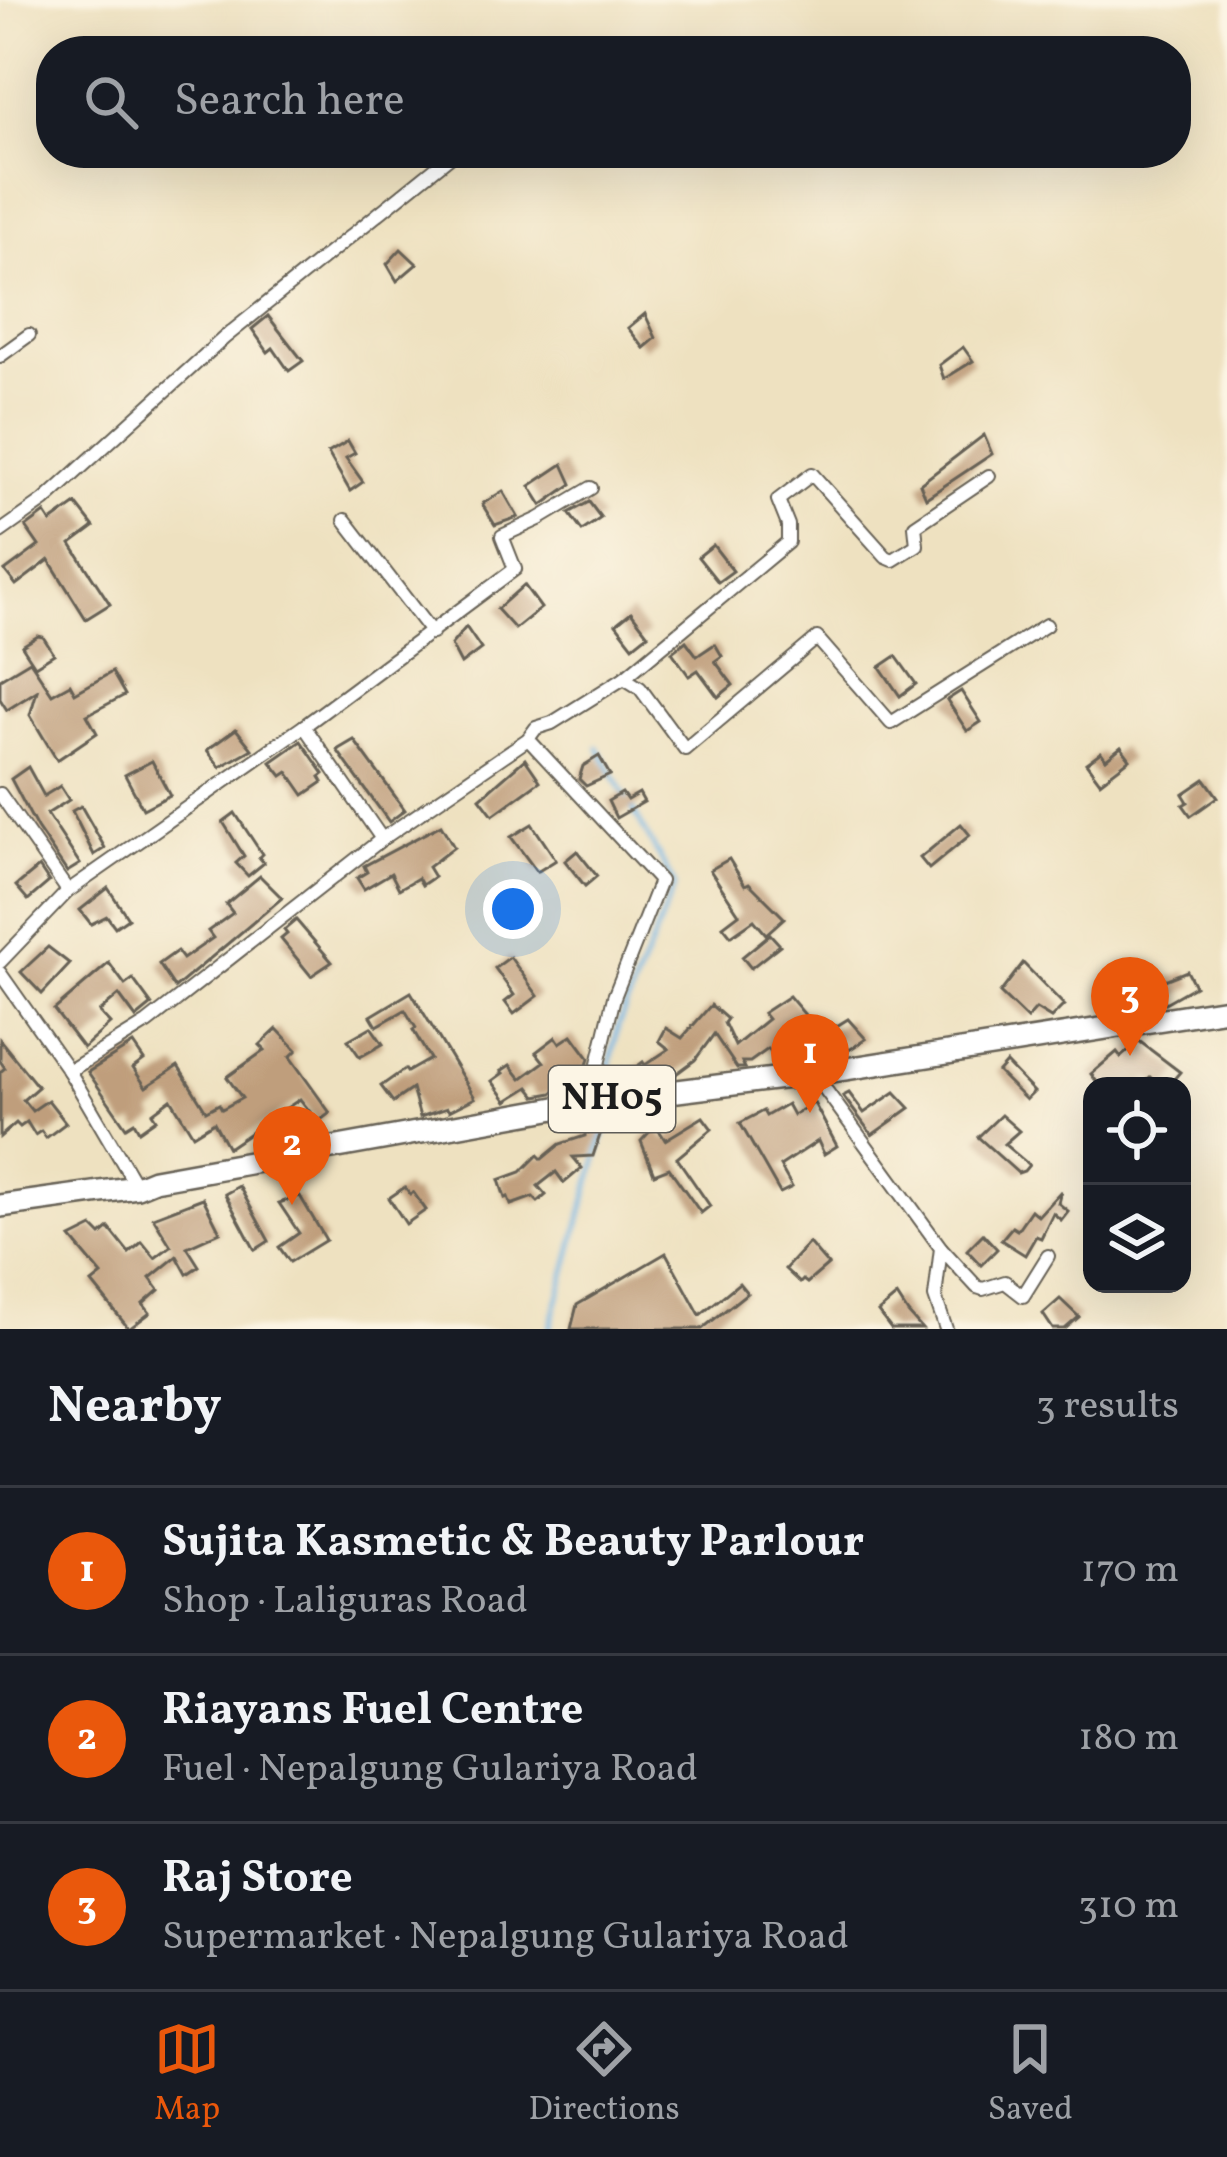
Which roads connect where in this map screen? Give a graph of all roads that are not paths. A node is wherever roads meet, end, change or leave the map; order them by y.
1 (435, 168) edge
2 (29, 335) dead end
3 (0, 356) edge
4 (989, 476) dead end
5 (591, 488) dead end
6 (345, 520) dead end
7 (0, 532) edge
8 (1046, 625) dead end
9 (432, 633) junction
10 (624, 678) junction
11 (304, 726) junction
12 (527, 739) junction
13 (0, 794) edge
14 (382, 839) junction
15 (68, 891) junction
16 (0, 962) edge
17 (0, 974) edge
18 (1227, 1009) edge
19 (69, 1071) junction
20 (814, 1074) junction
21 (590, 1102) junction
22 (137, 1187) junction
23 (0, 1206) edge
24 (941, 1248) junction
25 (1048, 1256) dead end
26 (946, 1329) edge

1 - 7 street
2 - 3 street
4 - 10 street
5 - 9 street
6 - 9 street
8 - 10 street
9 - 11 street
10 - 12 street
11 - 14 street
11 - 15 street
12 - 14 street
12 - 21 street
13 - 15 street
14 - 19 street
15 - 16 street
17 - 19 street
18 - 20 main road, NH05
19 - 22 street
20 - 21 main road, NH05
20 - 24 street
21 - 22 main road, NH05
22 - 23 main road, NH05
24 - 25 street
24 - 26 street

